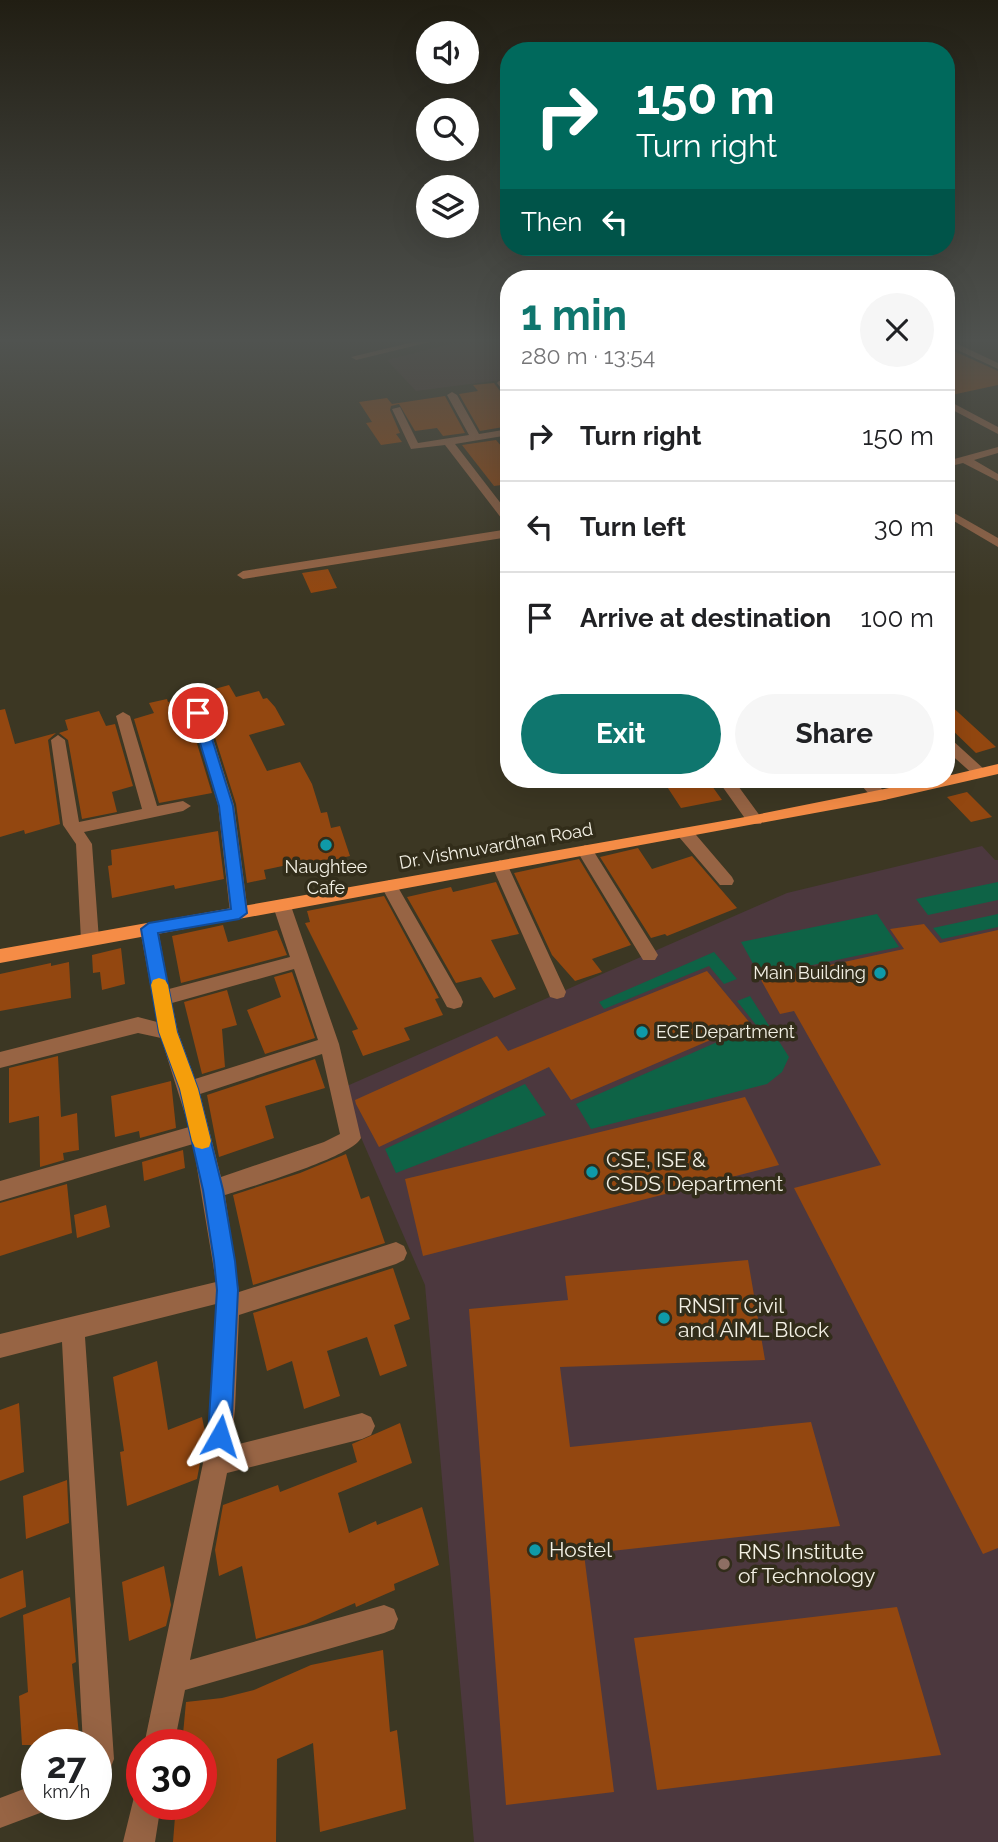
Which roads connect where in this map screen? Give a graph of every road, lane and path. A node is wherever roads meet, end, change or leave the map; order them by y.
1 (405, 425) edge
2 (469, 425) edge
3 (500, 434) edge
4 (476, 438) junction
5 (448, 442) junction
6 (998, 450) edge
7 (964, 459) junction
8 (955, 461) edge
9 (998, 478) edge
10 (500, 509) edge
11 (955, 517) edge
12 (500, 534) edge
13 (998, 543) edge
14 (243, 575) dead end
15 (198, 713) dead end
16 (123, 716) dead end
17 (58, 740) dead end
18 (955, 750) edge
19 (998, 769) edge
20 (980, 773) junction
21 (955, 779) edge
22 (732, 788) edge
23 (872, 788) edge
24 (915, 788) edge
25 (880, 796) junction
26 (183, 806) dead end
27 (151, 812) junction
28 (755, 820) junction
29 (73, 829) junction
30 (685, 833) junction
31 (585, 851) junction
32 (500, 866) junction
33 (726, 881) dead end
34 (389, 886) junction
35 (282, 906) junction
36 (239, 913) junction
37 (149, 929) junction
38 (90, 940) junction
39 (649, 955) dead end
40 (0, 956) edge
41 (300, 961) junction
42 (557, 992) dead end
43 (162, 999) junction
44 (454, 1002) dead end
45 (168, 1032) junction
46 (329, 1044) junction
47 (0, 1060) edge
48 (189, 1089) junction
49 (200, 1133) junction
50 (213, 1190) junction
51 (0, 1191) edge
52 (396, 1253) dead end
53 (227, 1299) junction
54 (73, 1328) junction
55 (0, 1346) edge
56 (362, 1426) dead end
57 (216, 1463) junction
58 (384, 1619) dead end
59 (173, 1679) junction
60 (97, 1729) edge
61 (162, 1729) edge
62 (21, 1806) edge
63 (0, 1813) edge
64 (143, 1820) edge
65 (139, 1842) edge

1 - 5 street
2 - 4 street
3 - 4 street
4 - 5 street
5 - 10 street
6 - 7 street
7 - 8 street
7 - 9 street
11 - 13 street
12 - 14 street
15 - 36 street
16 - 27 street
17 - 29 street
18 - 20 street
19 - 20 main road, Dr. Vishnuvardhan Road
20 - 21 main road, Dr. Vishnuvardhan Road
22 - 28 street
23 - 25 street
24 - 25 main road, Dr. Vishnuvardhan Road
25 - 28 main road, Dr. Vishnuvardhan Road
26 - 27 street
27 - 29 street
28 - 30 main road, Dr. Vishnuvardhan Road
29 - 38 street
30 - 31 main road, Dr. Vishnuvardhan Road
30 - 33 street
31 - 32 main road, Dr. Vishnuvardhan Road
31 - 39 street
32 - 34 main road, Dr. Vishnuvardhan Road
32 - 42 street
34 - 35 main road, Dr. Vishnuvardhan Road
34 - 44 street
35 - 36 main road, Dr. Vishnuvardhan Road
35 - 41 street
36 - 37 main road, Dr. Vishnuvardhan Road
37 - 38 main road, Dr. Vishnuvardhan Road
37 - 43 street
38 - 40 main road, Dr. Vishnuvardhan Road
41 - 43 street
41 - 46 street
43 - 45 street
45 - 47 street
45 - 48 street
46 - 48 street
46 - 50 street
48 - 49 street
49 - 50 street
49 - 51 street
50 - 53 street
52 - 53 street
53 - 54 street
53 - 57 street
54 - 55 street
54 - 60 street
56 - 57 street
57 - 59 street
58 - 59 street
59 - 61 street
62 - 63 street
64 - 65 street

